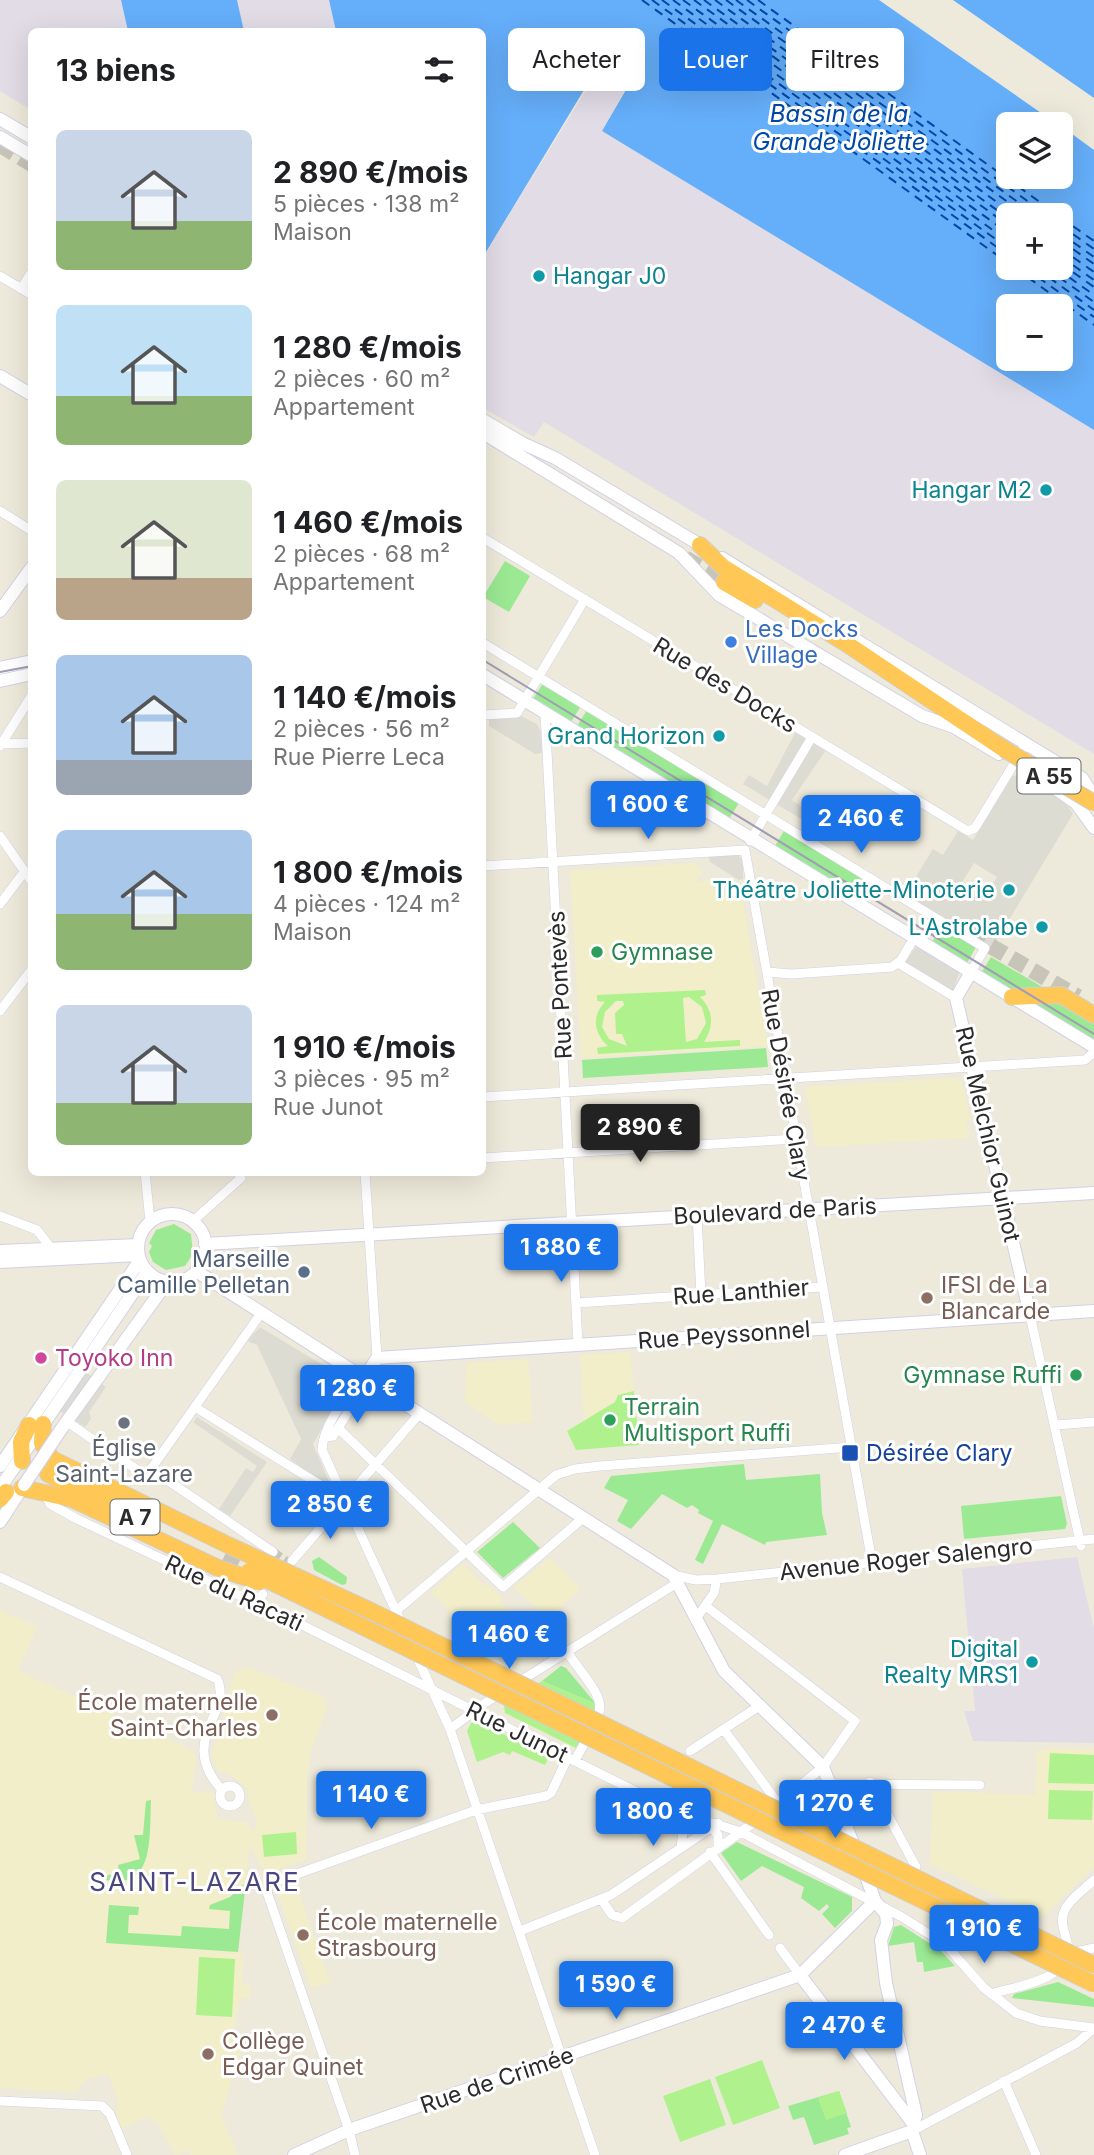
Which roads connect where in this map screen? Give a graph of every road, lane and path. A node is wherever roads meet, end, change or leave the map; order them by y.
1 (0, 120) edge
2 (28, 136) edge
3 (0, 137) edge
4 (28, 154) edge
5 (0, 276) edge
6 (28, 278) edge
7 (21, 289) junction
8 (28, 293) edge
9 (0, 376) edge
10 (28, 393) edge
11 (486, 431) edge
12 (0, 510) edge
13 (28, 528) edge
14 (486, 540) edge
15 (700, 545) junction
16 (28, 572) edge
17 (724, 582) tunnel mouth
18 (585, 599) junction
19 (0, 611) edge
20 (486, 645) edge
21 (28, 662) edge
22 (0, 668) edge
23 (28, 675) edge
24 (486, 677) edge
25 (538, 677) junction
26 (890, 678) junction
27 (0, 681) edge
28 (524, 700) junction
29 (28, 701) edge
30 (545, 713) junction
31 (486, 715) edge
32 (812, 737) junction
33 (28, 743) edge
34 (1026, 744) junction
35 (1, 745) edge
36 (1014, 763) junction
37 (1094, 797) edge
38 (1094, 803) edge
39 (765, 815) junction
40 (1094, 828) edge
41 (0, 836) edge
42 (748, 844) junction
43 (552, 862) junction
44 (486, 866) edge
45 (24, 871) junction
46 (28, 876) edge
47 (0, 904) edge
48 (914, 938) junction
49 (898, 963) junction
50 (767, 972) junction
51 (971, 972) junction
52 (28, 974) edge
53 (1012, 997) junction
54 (956, 998) junction
55 (0, 1011) edge
56 (1094, 1015) edge
57 (1094, 1049) edge
58 (973, 1068) junction
59 (786, 1079) junction
60 (566, 1091) junction
61 (486, 1097) edge
62 (796, 1139) junction
63 (569, 1153) junction
64 (486, 1158) edge
65 (145, 1176) edge
66 (241, 1176) edge
67 (365, 1176) edge
68 (1094, 1192) edge
69 (1003, 1197) junction
70 (808, 1209) junction
71 (697, 1215) junction
72 (0, 1216) edge
73 (150, 1221) junction
74 (192, 1221) junction
75 (573, 1223) junction
76 (369, 1234) junction
77 (205, 1244) junction
78 (51, 1248) junction
79 (0, 1251) edge
80 (141, 1258) junction
81 (0, 1262) edge
82 (196, 1271) junction
83 (168, 1281) junction
84 (822, 1287) junction
85 (701, 1295) junction
86 (577, 1303) junction
87 (1094, 1311) edge
88 (262, 1312) junction
89 (1030, 1315) junction
90 (830, 1329) junction
91 (578, 1344) junction
92 (377, 1358) junction
93 (362, 1381) junction
94 (195, 1407) junction
95 (420, 1413) junction
96 (1094, 1422) edge
97 (36, 1424) junction
98 (64, 1425) junction
99 (1057, 1425) junction
100 (338, 1428) junction
101 (323, 1441) junction
102 (852, 1447) junction
103 (18, 1456) edge
104 (377, 1464) junction
105 (151, 1469) junction
106 (10, 1490) edge
107 (43, 1490) junction
108 (536, 1492) junction
109 (73, 1496) dead end
110 (346, 1501) junction
111 (583, 1518) junction
112 (0, 1522) edge
113 (1094, 1539) edge
114 (1081, 1543) junction
115 (465, 1550) junction
116 (273, 1552) tunnel mouth
117 (223, 1559) junction
118 (292, 1561) dead end
119 (873, 1565) junction
120 (249, 1571) tunnel mouth
121 (0, 1577) edge
122 (675, 1579) junction
123 (717, 1580) junction
124 (263, 1594) dead end
125 (294, 1594) junction
126 (255, 1603) junction
127 (707, 1607) junction
128 (396, 1611) junction
129 (695, 1620) junction
130 (567, 1652) junction
131 (432, 1689) junction
132 (761, 1706) junction
133 (478, 1713) junction
134 (450, 1728) junction
135 (724, 1730) junction
136 (690, 1751) dead end
137 (571, 1759) junction
138 (824, 1767) junction
139 (870, 1782) junction
140 (831, 1784) junction
141 (980, 1785) dead end
142 (222, 1790) dead end
143 (778, 1803) junction
144 (477, 1810) junction
145 (677, 1812) junction
146 (714, 1825) junction
147 (741, 1832) junction
148 (681, 1847) junction
149 (714, 1849) junction
150 (916, 1867) dead end
151 (1094, 1880) edge
152 (601, 1899) junction
153 (875, 1901) junction
154 (520, 1931) junction
155 (769, 1935) dead end
156 (780, 1948) dead end
157 (1094, 1948) edge
158 (1068, 1952) junction
159 (1094, 1965) edge
160 (800, 1975) junction
161 (1094, 1984) edge
162 (991, 1994) junction
163 (1094, 2028) edge
164 (563, 2057) junction
165 (1004, 2081) junction
166 (0, 2101) edge
167 (912, 2127) junction
168 (349, 2130) junction
169 (127, 2155) edge
170 (294, 2155) edge
171 (355, 2155) edge
172 (595, 2155) edge
173 (845, 2155) edge
174 (920, 2155) edge
175 (1036, 2155) edge

1 - 2 street
3 - 4 street
5 - 7 street
6 - 7 street
7 - 8 street
9 - 10 street
11 - 15 street
11 - 36 street
12 - 13 street
14 - 18 street, Rue des Docks
15 - 26 highway
15 - 34 street
16 - 19 street
17 - 26 highway
18 - 25 street
18 - 32 street, Rue des Docks
20 - 25 street
21 - 22 street
23 - 27 street
24 - 28 street
25 - 28 street
25 - 39 street
26 - 38 highway, A 55, bridge
28 - 30 street
28 - 31 street
29 - 35 street
30 - 42 street
30 - 43 street, Rue Pontevès
32 - 36 street, Rue des Docks
32 - 39 street
33 - 35 street
34 - 36 street
34 - 37 street
36 - 40 street
39 - 42 street
39 - 51 street
41 - 45 street
42 - 43 street
42 - 48 street
42 - 50 street, Rue Désirée Clary
43 - 44 street
43 - 60 street, Rue Pontevès
45 - 46 street
45 - 47 street
48 - 49 street
48 - 51 street
49 - 50 street
49 - 54 street
50 - 59 street, Rue Désirée Clary
51 - 53 street
51 - 54 street, Rue Melchior Guinot
52 - 55 street
53 - 56 highway
53 - 57 street
54 - 58 street, Rue Melchior Guinot
57 - 58 street
58 - 59 street
58 - 69 street, Rue Melchior Guinot
59 - 60 street
59 - 62 street, Rue Désirée Clary
60 - 61 street
60 - 63 street, Rue Pontevès
62 - 63 street
62 - 70 street, Rue Désirée Clary
63 - 64 street
63 - 75 street, Rue Pontevès
65 - 73 street
66 - 74 street
67 - 76 street
68 - 69 street, Boulevard de Paris
69 - 70 street, Boulevard de Paris
69 - 89 street, Rue Melchior Guinot
70 - 71 street, Boulevard de Paris
70 - 84 street, Rue Désirée Clary
71 - 75 street, Boulevard de Paris
71 - 85 street
72 - 78 street
73 - 74 street
73 - 80 street
74 - 77 street
75 - 76 street, Boulevard de Paris
75 - 86 street, Rue Pontevès
76 - 77 street, Boulevard de Paris
76 - 92 street
77 - 82 street
78 - 79 street
78 - 80 street
80 - 81 street
80 - 83 street
80 - 97 street
82 - 83 street
82 - 88 street
83 - 98 street
84 - 85 street, Rue Lanthier
84 - 90 street, Rue Désirée Clary
85 - 86 street, Rue Lanthier
86 - 91 street, Rue Pontevès
87 - 89 street, Rue Peyssonnel
88 - 93 street
88 - 94 street
89 - 90 street, Rue Peyssonnel
89 - 99 street, Rue Melchior Guinot
90 - 91 street, Rue Peyssonnel
90 - 102 street, Rue Désirée Clary
91 - 92 street, Rue Peyssonnel
92 - 93 street
93 - 95 street
93 - 100 street
93 - 101 street
94 - 105 street
94 - 110 street
95 - 104 street
95 - 108 street
96 - 99 street
97 - 103 highway
97 - 117 highway, A 7
98 - 105 street
98 - 106 street, bridge
99 - 114 street, Rue Melchior Guinot
100 - 101 street
100 - 104 street
101 - 110 street
102 - 108 street
102 - 119 street, Rue Désirée Clary
103 - 106 street
104 - 110 street
104 - 115 street
105 - 116 street
106 - 107 highway
106 - 112 street
107 - 117 highway
107 - 126 street, Rue du Racati
108 - 111 street
108 - 115 street
109 - 117 highway
110 - 118 street
110 - 128 street
111 - 115 street
111 - 122 street
113 - 114 street, Avenue Roger Salengro
114 - 119 street, Avenue Roger Salengro
115 - 128 street
117 - 125 highway, bridge
117 - 159 highway, A 7, bridge
119 - 123 street, Avenue Roger Salengro
120 - 125 highway, bridge
121 - 142 street
122 - 123 street, Avenue Roger Salengro
122 - 129 street
122 - 130 street
123 - 127 street
124 - 126 street
125 - 161 highway, bridge
126 - 131 street, Rue du Racati
127 - 129 street
127 - 138 street
128 - 131 street
129 - 132 street
130 - 133 street
130 - 137 street
131 - 133 street, Rue Junot
131 - 134 street
132 - 135 street
132 - 138 street
133 - 134 street
133 - 137 street, Rue Junot
134 - 144 street
135 - 136 street
135 - 143 street
137 - 144 street
137 - 145 street, Rue Junot
138 - 140 street
138 - 143 street
139 - 140 street
139 - 141 street
139 - 150 street
140 - 153 street
143 - 147 street
144 - 154 street
144 - 168 street
145 - 146 street, Rue Junot
145 - 148 street
146 - 147 street, Rue Junot
146 - 148 street
146 - 149 street
147 - 149 street
147 - 153 street, Rue Junot
148 - 152 street
149 - 152 street
149 - 155 street
151 - 158 street
152 - 154 street
153 - 160 street, Rue de Crimée
153 - 162 street, Rue Junot
153 - 167 street
154 - 164 street
156 - 160 street
157 - 158 street
158 - 162 street
160 - 164 street, Rue de Crimée
160 - 167 street
162 - 163 street, Rue Junot
163 - 165 street
164 - 168 street, Rue de Crimée
164 - 172 street
165 - 167 street
165 - 175 street
166 - 169 street
167 - 173 street
167 - 174 street
168 - 170 street, Rue de Crimée
168 - 171 street

